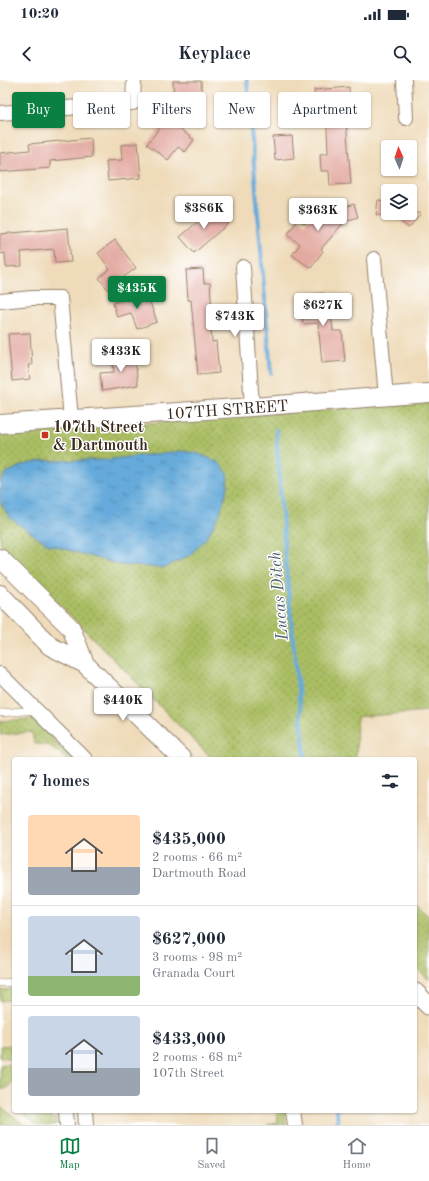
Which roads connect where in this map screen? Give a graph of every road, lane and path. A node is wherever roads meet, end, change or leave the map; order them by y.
1 (134, 80) edge
2 (404, 80) edge
3 (0, 113) edge
4 (406, 118) dead end
5 (374, 259) dead end
6 (243, 267) dead end
7 (0, 301) edge
8 (429, 393) edge
9 (386, 397) junction
10 (252, 407) junction
11 (71, 419) junction
12 (0, 424) edge
13 (0, 558) edge
14 (0, 594) edge
15 (85, 664) junction
16 (0, 674) edge
17 (36, 710) junction
18 (0, 713) edge
19 (83, 757) edge
20 (180, 757) edge
21 (12, 982) edge
22 (0, 983) edge
23 (417, 994) edge
24 (429, 1006) edge
25 (66, 1113) edge
26 (85, 1113) edge
27 (293, 1113) edge
28 (68, 1125) edge
29 (86, 1125) edge
30 (295, 1125) edge

1 - 3 street
2 - 4 street
5 - 9 street
6 - 10 street
7 - 11 street
8 - 9 street, 107TH STREET
9 - 10 street, 107TH STREET
10 - 11 street, 107TH STREET
11 - 12 street, 107TH STREET
13 - 15 street
14 - 15 street
15 - 20 street
16 - 17 street
17 - 18 lane
17 - 19 street
21 - 22 lane
23 - 24 street
25 - 28 street
26 - 29 street
27 - 30 street

